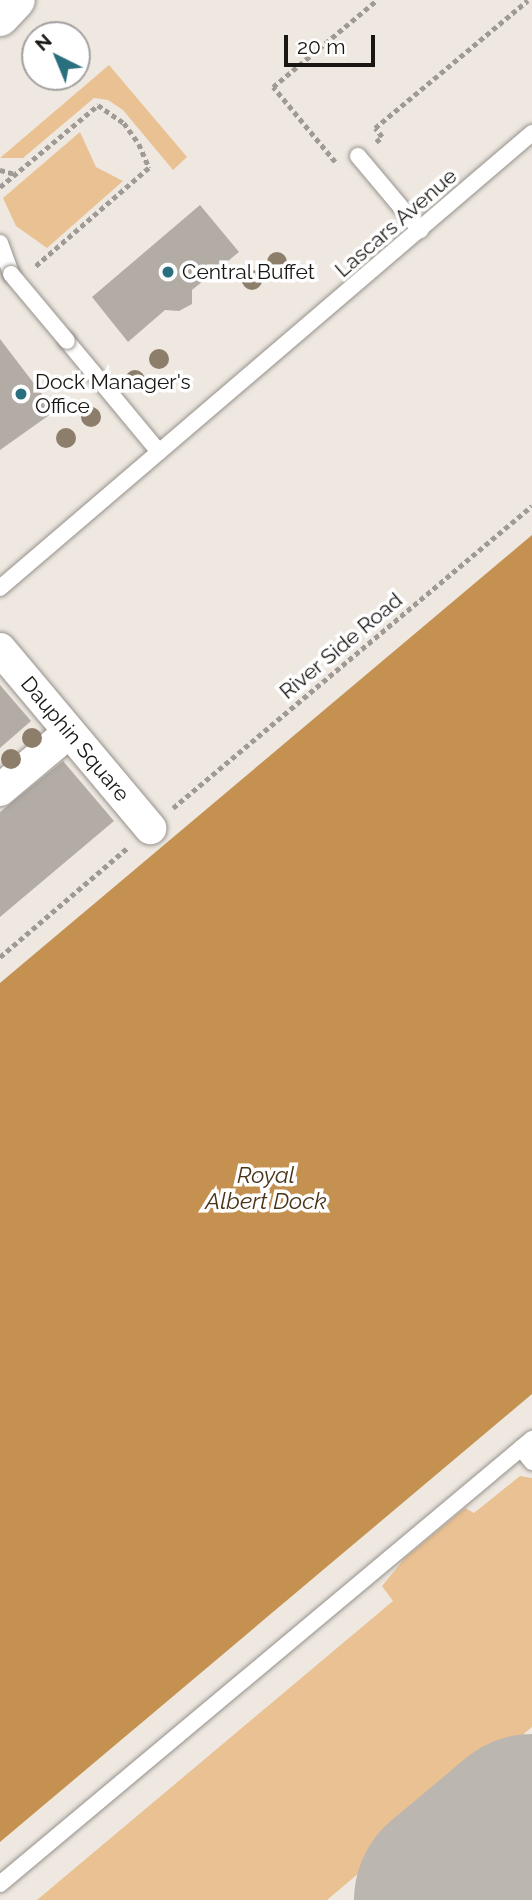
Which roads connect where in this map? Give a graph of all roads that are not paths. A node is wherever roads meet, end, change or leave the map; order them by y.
1 (16, 0) edge
2 (0, 17) edge
3 (532, 133) edge
4 (358, 156) road end
5 (420, 230) junction
6 (0, 243) edge
7 (6, 271) edge
8 (159, 452) junction
9 (0, 588) edge
10 (0, 649) edge
11 (69, 732) junction
12 (0, 790) edge
13 (160, 820) road end
14 (526, 1444) edge
15 (532, 1462) edge
16 (0, 1884) edge

1 - 2 main road
3 - 5 lane, Lascars Avenue
4 - 5 lane
5 - 8 lane, Lascars Avenue
6 - 7 lane
7 - 8 lane, bridge
8 - 9 lane, Lascars Avenue
10 - 11 street, Dauphin Square
11 - 12 street
11 - 13 street, Dauphin Square
14 - 15 lane
14 - 16 lane

